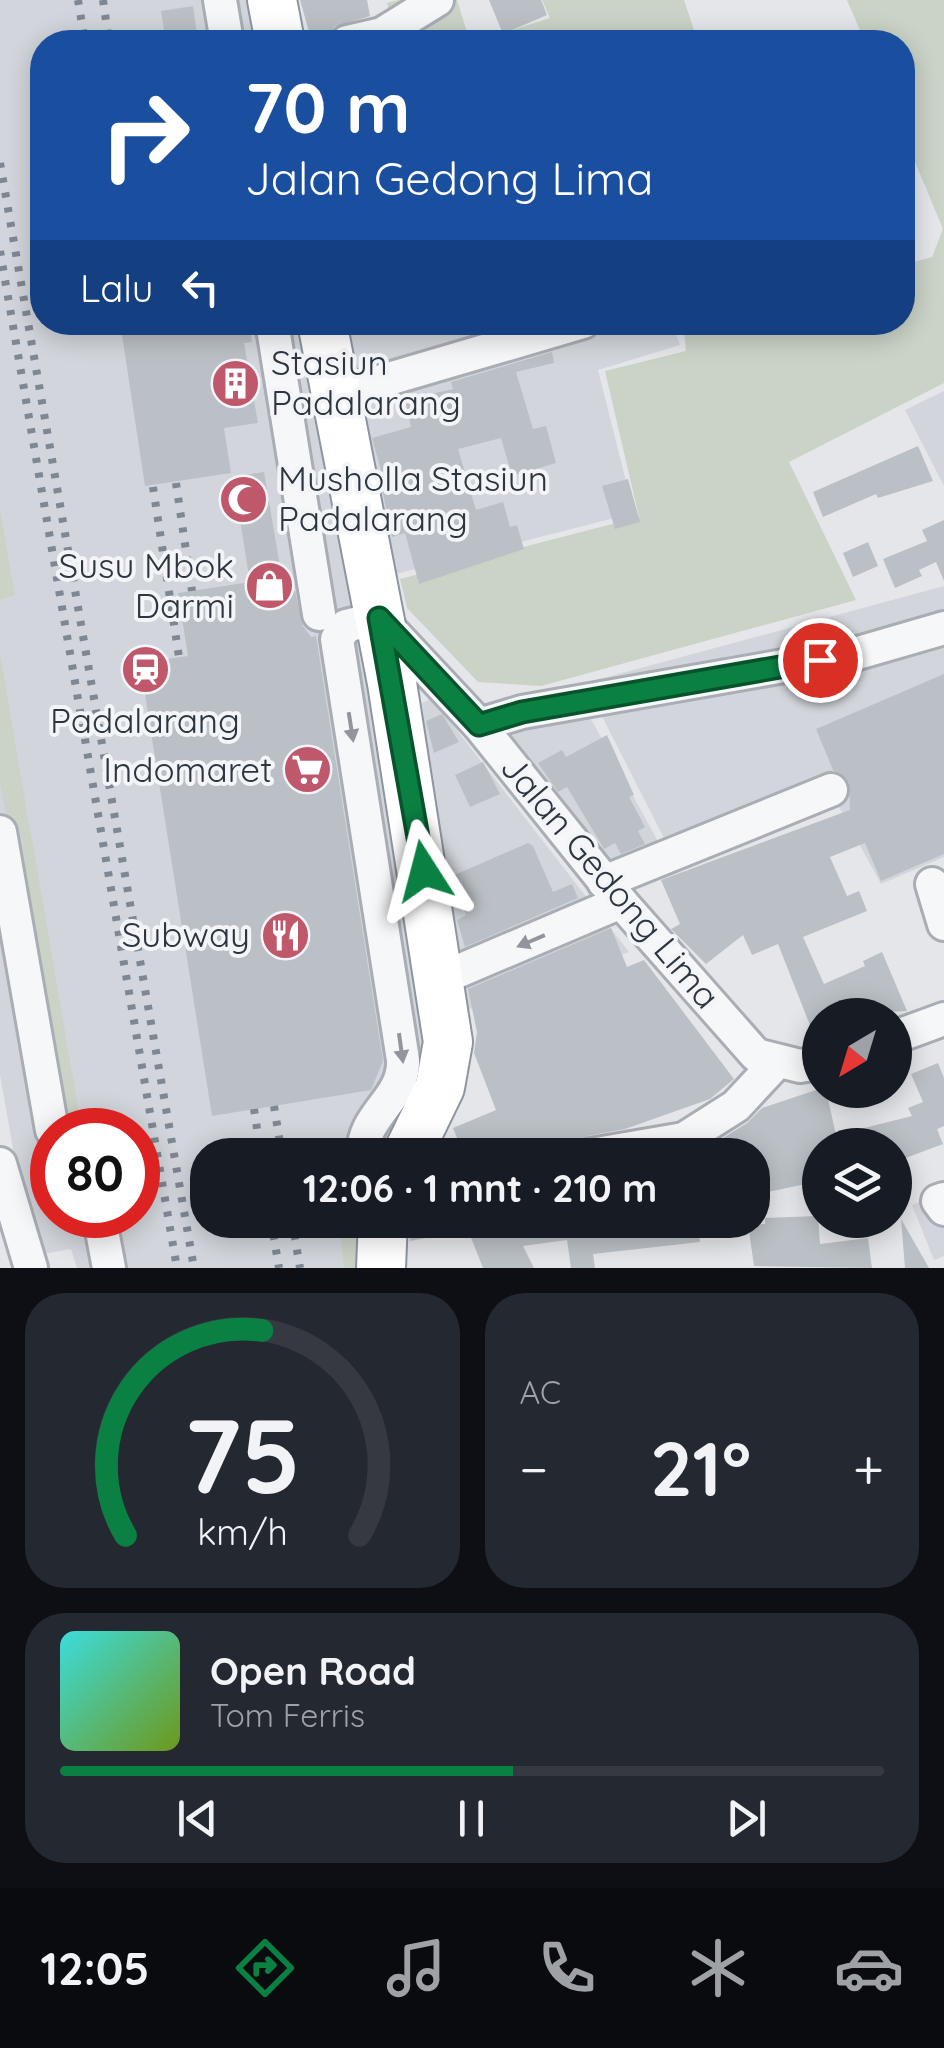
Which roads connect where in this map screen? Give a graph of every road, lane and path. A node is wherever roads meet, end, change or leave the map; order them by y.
1 (220, 0) edge
2 (272, 0) edge
3 (437, 0) edge
4 (225, 30) edge
5 (278, 30) edge
6 (388, 30) edge
7 (275, 335) edge
8 (324, 335) edge
9 (539, 335) edge
10 (334, 395) junction
11 (346, 621) junction
12 (944, 628) edge
13 (479, 725) junction
14 (831, 790) dead end
15 (0, 832) edge
16 (932, 884) dead end
17 (612, 892) junction
18 (944, 924) edge
19 (440, 979) junction
20 (944, 1018) edge
21 (912, 1030) edge
22 (776, 1062) junction
23 (802, 1062) edge
24 (48, 1108) edge
25 (365, 1138) edge
26 (415, 1138) edge
27 (687, 1138) edge
28 (0, 1164) edge
29 (944, 1199) edge
30 (944, 1209) edge
31 (103, 1238) edge
32 (382, 1238) edge
33 (32, 1268) edge
34 (110, 1268) edge
35 (381, 1268) edge

1 - 4 street
2 - 5 highway
3 - 6 street
7 - 11 street
8 - 10 highway
9 - 10 street
10 - 11 highway
11 - 13 street, Jalan Gedong Lima
11 - 19 highway
11 -> 25 street
12 - 13 street
13 - 17 street, Jalan Gedong Lima
14 - 17 street
15 - 24 street
16 - 18 street
17 -> 19 street
17 - 22 street, Jalan Gedong Lima
19 - 26 highway
20 - 21 street
22 - 23 street
22 - 27 street
28 - 33 street
29 - 30 street
31 - 34 street
32 - 35 highway

